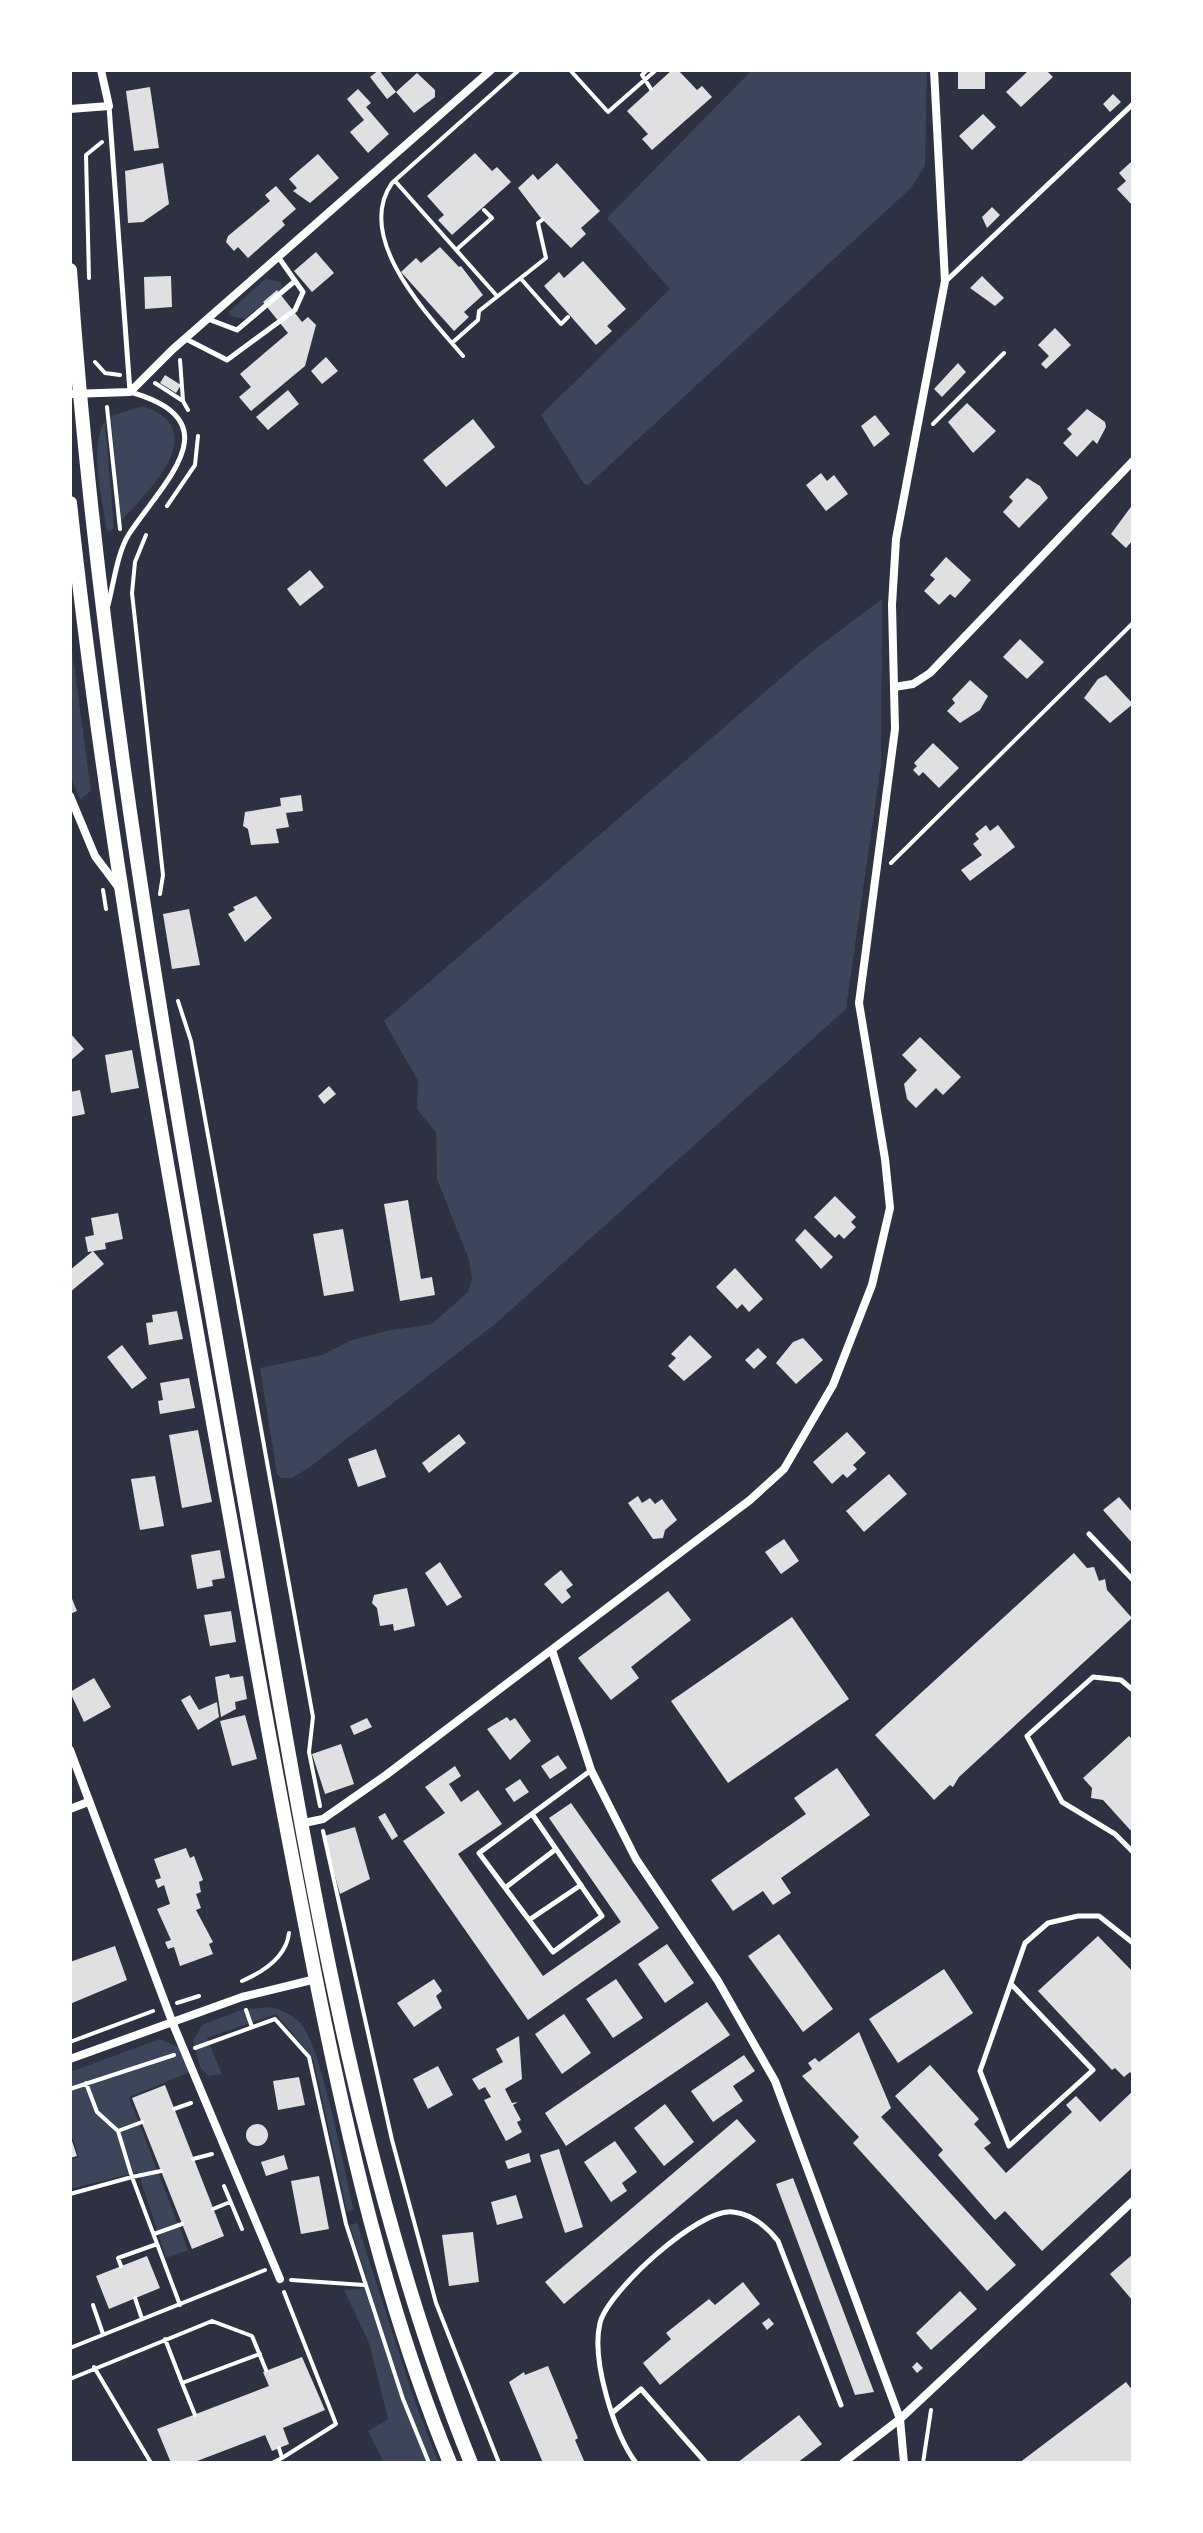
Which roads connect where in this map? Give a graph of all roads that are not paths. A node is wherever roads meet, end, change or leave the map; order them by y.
1 (101, 70) edge
2 (491, 70) edge
3 (934, 70) edge
4 (1133, 104) edge
5 (109, 106) junction
6 (70, 109) edge
7 (279, 258) junction
8 (70, 270) edge
9 (295, 281) junction
10 (945, 281) junction
11 (207, 319) junction
12 (185, 339) junction
13 (130, 392) junction
14 (75, 393) edge
15 (1133, 461) edge
16 (70, 503) edge
17 (103, 621) junction
18 (894, 687) junction
19 (70, 796) edge
20 (119, 888) junction
21 (1089, 1534) dead end
22 (1133, 1580) edge
23 (552, 1650) junction
24 (1133, 1690) edge
25 (70, 1750) edge
26 (591, 1770) junction
27 (88, 1802) junction
28 (70, 1809) edge
29 (532, 1814) junction
30 (304, 1823) junction
31 (556, 1849) junction
32 (1133, 1852) edge
33 (581, 1885) junction
34 (505, 1888) junction
35 (529, 1920) junction
36 (1133, 1943) edge
37 (333, 1975) junction
38 (316, 1980) junction
39 (1011, 1984) junction
40 (173, 2024) junction
41 (70, 2059) edge
42 (1133, 2201) edge
43 (280, 2279) road end
44 (841, 2405) dead end
45 (612, 2413) junction
46 (900, 2419) junction
47 (450, 2463) edge
48 (471, 2463) edge
49 (636, 2463) edge
50 (706, 2463) edge
51 (843, 2463) edge
52 (904, 2463) edge

1 - 5 street
2 - 7 street
3 - 10 street
4 - 10 lane
5 - 6 street
5 - 13 lane
7 - 9 lane
7 - 11 street
8 - 14 main road
9 - 11 lane
9 - 12 lane
10 - 18 street
11 - 12 street
12 - 13 street
13 - 14 street
13 - 17 lane
14 - 17 main road
15 - 18 street
16 - 20 main road
17 - 30 main road
18 - 23 street
19 - 20 street
20 - 38 main road
21 - 22 lane
23 - 26 street
23 - 30 street
24 - 32 lane
25 - 27 street
26 - 29 lane
26 - 46 street
27 - 28 street
27 - 40 street
29 - 31 lane
29 - 34 lane
30 - 37 main road
31 - 33 lane
31 - 34 lane
33 - 35 lane
33 - 35 lane
34 - 35 lane
36 - 39 lane
37 - 38 street
37 - 48 main road
38 - 40 street
38 - 47 main road
39 - 39 lane
40 - 41 street
40 - 43 street
42 - 46 street
44 - 45 lane
45 - 49 lane
45 - 50 lane
46 - 51 street
46 - 52 street

